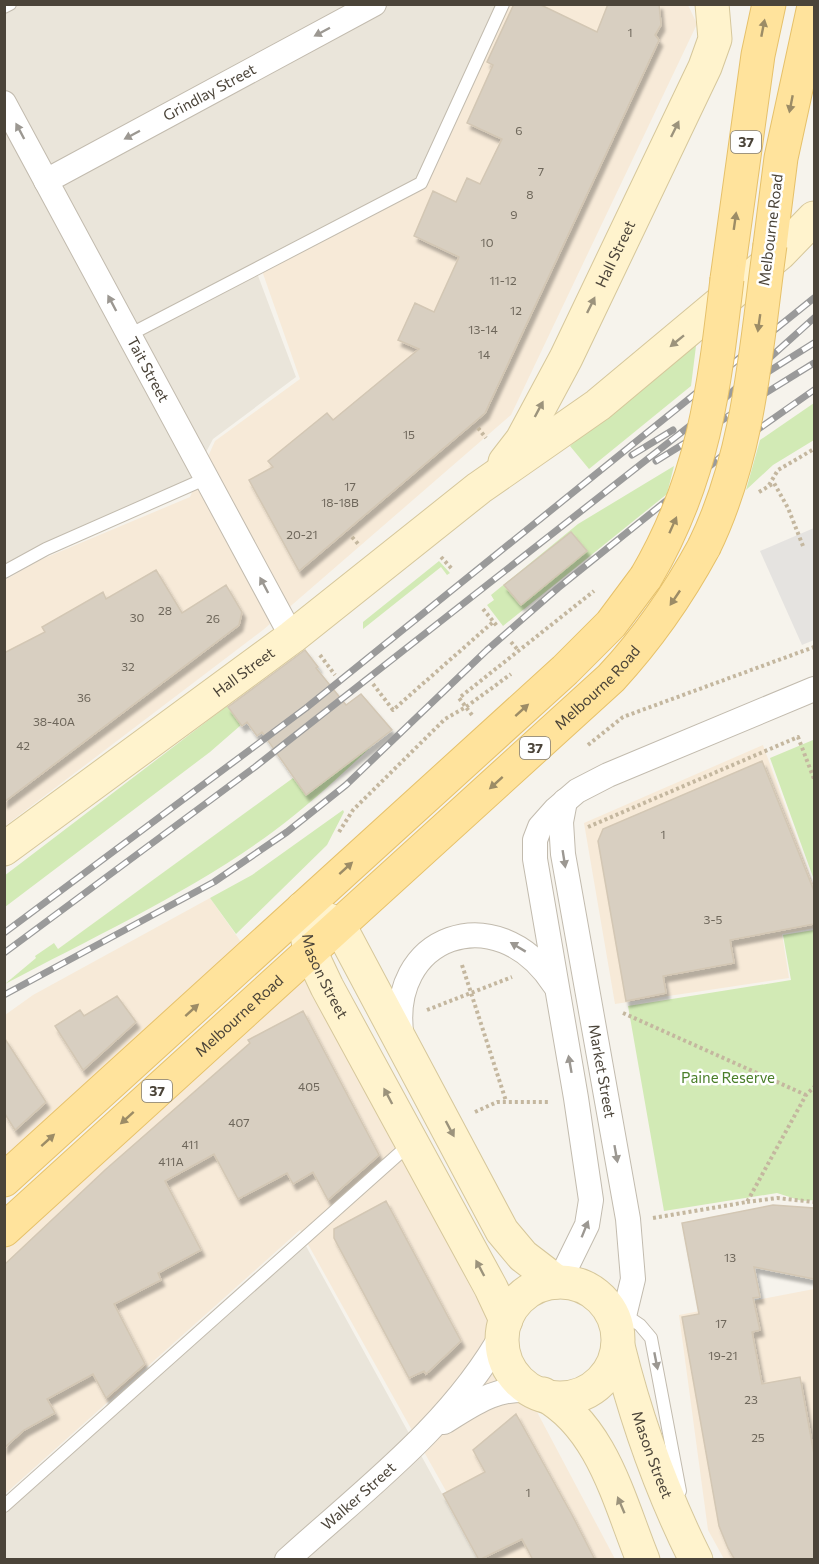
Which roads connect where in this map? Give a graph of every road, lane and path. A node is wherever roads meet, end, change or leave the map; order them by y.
1 (10, 4) edge
2 (374, 4) edge
3 (503, 4) edge
4 (712, 4) edge
5 (769, 4) edge
6 (814, 6) edge
7 (4, 8) edge
8 (4, 103) edge
9 (46, 181) junction
10 (814, 218) edge
11 (129, 335) junction
12 (571, 348) junction
13 (620, 388) junction
14 (478, 428) dead end
15 (488, 441) dead end
16 (814, 449) edge
17 (207, 478) junction
18 (479, 488) junction
19 (352, 537) dead end
20 (360, 546) dead end
21 (803, 546) dead end
22 (437, 550) dead end
23 (453, 570) dead end
24 (4, 572) edge
25 (598, 595) dead end
26 (483, 609) dead end
27 (493, 622) junction
28 (497, 626) dead end
29 (511, 642) dead end
30 (305, 645) junction
31 (814, 647) edge
32 (518, 650) junction
33 (520, 667) dead end
34 (335, 675) dead end
35 (373, 684) dead end
36 (814, 689) edge
37 (466, 707) junction
38 (476, 719) dead end
39 (586, 746) dead end
40 (814, 779) edge
41 (564, 801) junction
42 (588, 827) dead end
43 (336, 839) dead end
44 (4, 849) edge
45 (303, 908) junction
46 (339, 925) junction
47 (453, 939) junction
48 (310, 951) junction
49 (513, 968) dead end
50 (557, 989) junction
51 (471, 993) junction
52 (422, 1001) dead end
53 (623, 1013) dead end
54 (402, 1041) junction
55 (814, 1087) edge
56 (806, 1095) junction
57 (506, 1101) junction
58 (550, 1102) dead end
59 (467, 1115) dead end
60 (412, 1142) junction
61 (4, 1180) edge
62 (747, 1202) junction
63 (814, 1202) edge
64 (628, 1219) junction
65 (4, 1230) edge
66 (558, 1282) junction
67 (615, 1325) junction
68 (505, 1326) junction
69 (538, 1392) junction
70 (429, 1431) junction
71 (4, 1506) edge
72 (695, 1558) edge
73 (287, 1560) edge
74 (643, 1560) edge

1 - 7 lane
2 -> 9 street, Grindlay Street
3 - 11 lane
12 -> 4 street, Hall Street
45 -> 5 main road, 37, bridge
6 -> 46 main road, Melbourne Road / 37, bridge
9 -> 8 street, Tait Street
11 -> 9 street, Tait Street
10 -> 13 street, Hall Street
11 - 17 street, Tait Street
12 - 13 street
18 -> 12 street, Hall Street
13 - 18 street, Hall Street
14 - 15 path
16 - 21 path
17 - 24 lane
30 -> 17 street, Tait Street
18 - 30 street, Hall Street
19 - 20 path
22 - 23 path
25 - 32 path
26 - 27 path
27 - 28 path
27 - 35 path
29 - 32 path
30 - 34 path
30 - 44 street, Hall Street
31 - 39 path
32 - 37 path
33 - 37 path
36 - 41 street, Market Street
37 - 38 path
37 - 43 path
40 - 42 path
41 - 50 street, Market Street
41 -> 64 street, Market Street
45 - 46 street, Mason Street
45 - 48 street, Mason Street
61 -> 45 main road, 37
46 - 48 main road, Melbourne Road / 37
46 - 54 street, Mason Street
50 -> 47 street
47 - 51 path
47 - 54 street
60 -> 48 street, Mason Street
48 -> 65 main road, Melbourne Road / 37
49 - 51 path
66 -> 50 street, Market Street
51 - 52 path
51 - 57 path
53 - 56 path
54 -> 66 street, Mason Street
55 - 56 path
56 - 62 path
57 - 58 path
57 - 59 path
68 -> 60 street, Mason Street
60 - 71 lane
62 - 63 path
62 - 64 path
64 - 67 street, Market Street
66 - 67 street
66 - 68 street
67 - 69 street
67 -> 72 street, Mason Street
68 - 69 street
68 - 70 street, Walker Street
69 - 70 street, Walker Street
74 -> 69 street
70 - 73 street, Walker Street

